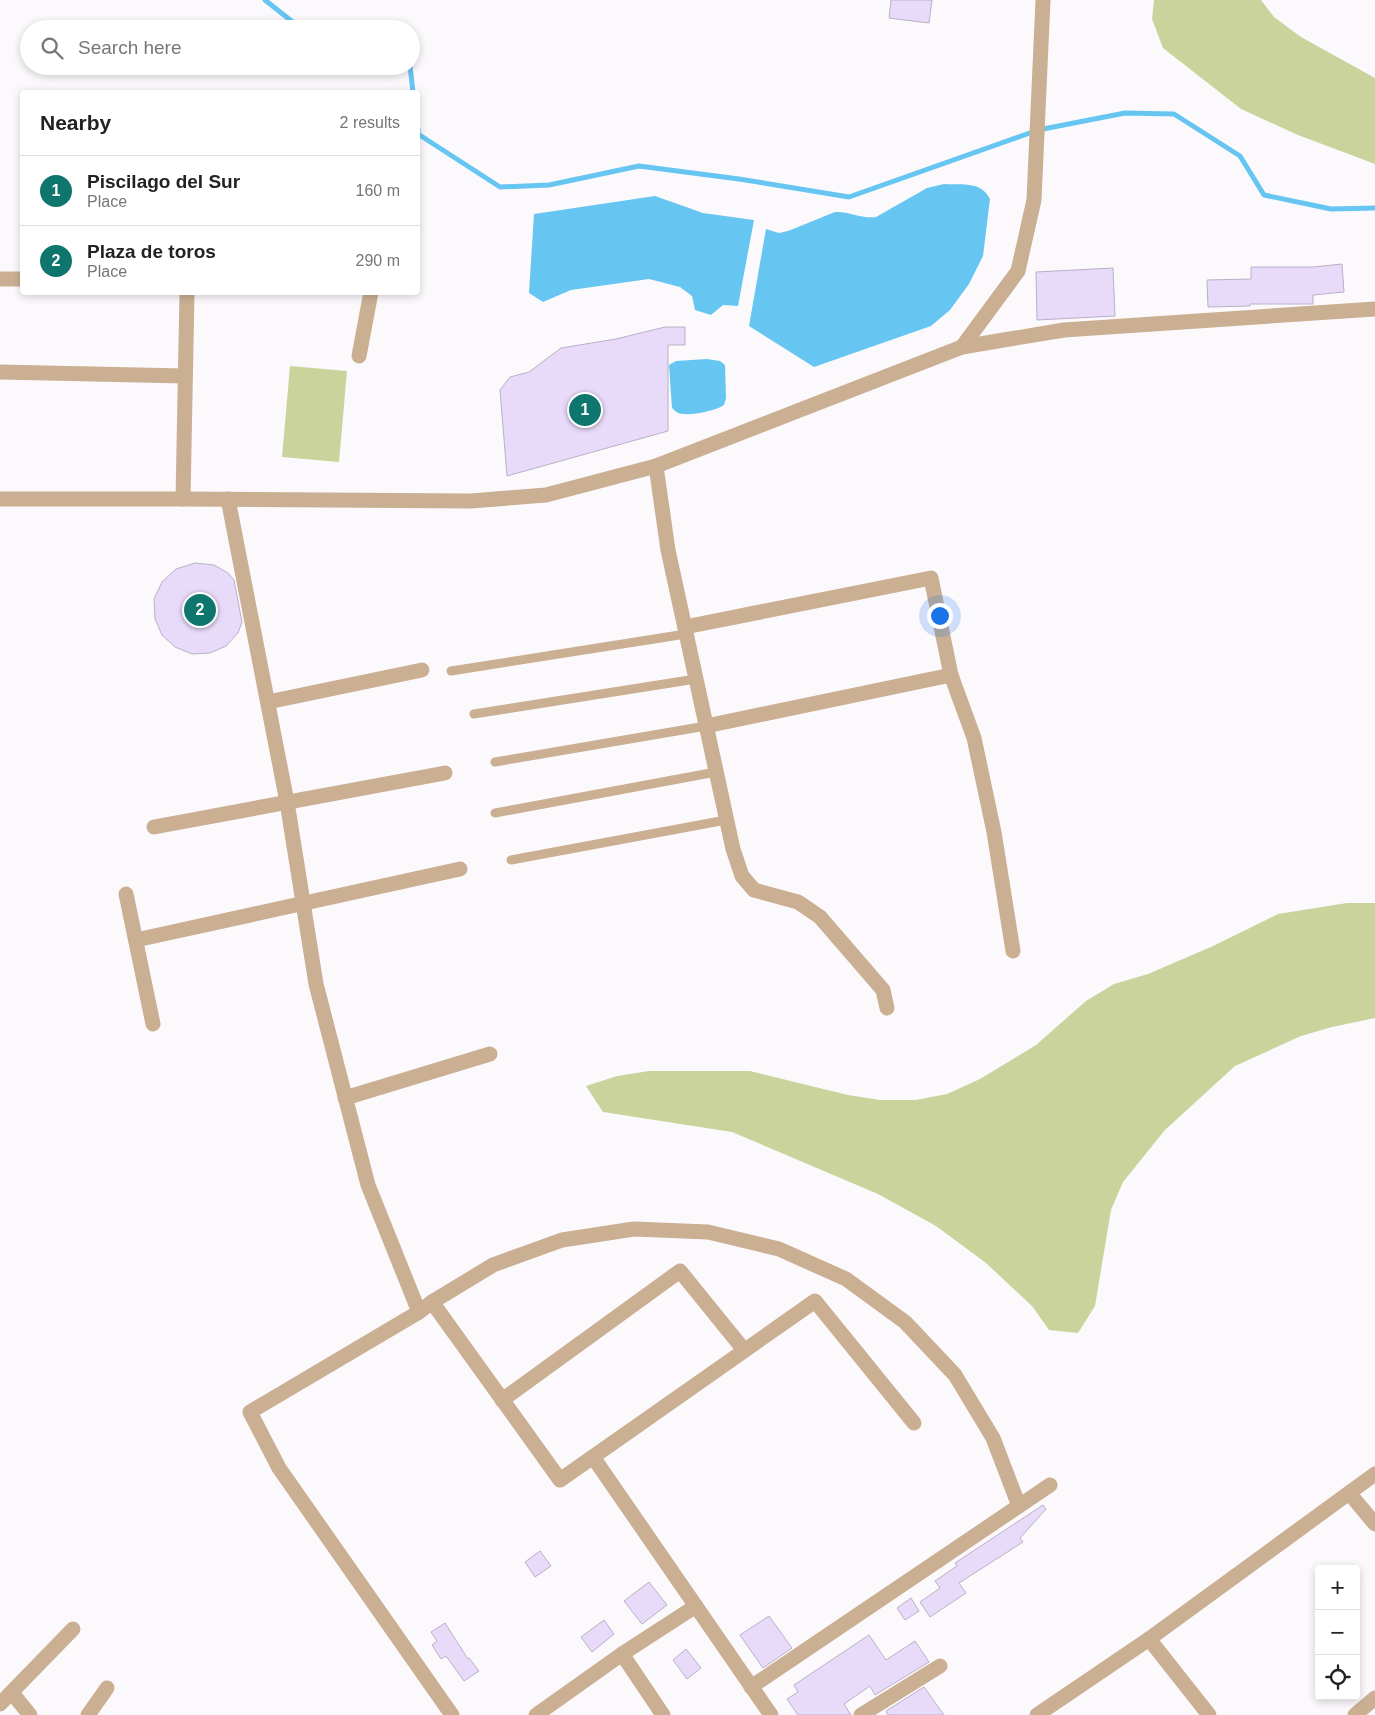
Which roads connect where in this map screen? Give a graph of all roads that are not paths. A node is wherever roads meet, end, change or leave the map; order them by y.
1 (1042, 0) edge
2 (0, 279) edge
3 (20, 279) edge
4 (187, 295) edge
5 (370, 295) edge
6 (1375, 309) edge
7 (962, 347) junction
8 (359, 356) dead end
9 (0, 372) edge
10 (185, 376) junction
11 (656, 466) junction
12 (0, 499) edge
13 (183, 499) junction
14 (228, 499) junction
15 (686, 630) junction
16 (422, 670) dead end
17 (451, 671) dead end
18 (951, 674) junction
19 (696, 678) junction
20 (268, 702) junction
21 (474, 714) dead end
22 (706, 726) junction
23 (495, 762) dead end
24 (716, 772) junction
25 (445, 773) dead end
26 (287, 802) junction
27 (495, 813) dead end
28 (726, 820) junction
29 (154, 827) dead end
30 (511, 860) dead end
31 (460, 869) dead end
32 (126, 894) dead end
33 (302, 902) junction
34 (136, 940) junction
35 (1013, 951) dead end
36 (887, 1008) dead end
37 (153, 1024) dead end
38 (490, 1054) dead end
39 (345, 1098) junction
40 (432, 1302) junction
41 (419, 1312) junction
42 (744, 1350) junction
43 (502, 1400) junction
44 (914, 1423) dead end
45 (593, 1457) junction
46 (1375, 1474) edge
47 (1050, 1484) dead end
48 (1349, 1493) junction
49 (1019, 1506) junction
50 (1375, 1524) edge
51 (696, 1606) junction
52 (73, 1629) dead end
53 (1149, 1639) junction
54 (622, 1654) junction
55 (940, 1666) dead end
56 (751, 1687) junction
57 (107, 1688) dead end
58 (12, 1692) junction
59 (1375, 1698) edge
60 (0, 1704) edge
61 (1048, 1712) edge
62 (30, 1715) edge
63 (88, 1715) edge
64 (452, 1715) edge
65 (536, 1715) edge
66 (663, 1715) edge
67 (771, 1715) edge
68 (861, 1715) edge
69 (1210, 1715) edge
70 (1355, 1715) edge

1 - 7 street
2 - 3 street
4 - 10 street
5 - 8 street
6 - 7 street
7 - 11 street
9 - 10 street
10 - 13 street
11 - 14 street
11 - 15 street
12 - 13 street
13 - 14 street
14 - 20 street
15 - 17 lane
15 - 18 street
15 - 19 street
16 - 20 street
18 - 22 street
18 - 35 street
19 - 21 lane
19 - 22 street
20 - 26 street
22 - 23 lane
22 - 24 street
24 - 27 lane
24 - 28 street
25 - 26 street
26 - 29 street
26 - 33 street
28 - 30 lane
28 - 36 street
31 - 33 street
32 - 34 street
33 - 34 street
33 - 39 street
34 - 37 street
38 - 39 street
39 - 41 street
40 - 41 street
40 - 43 street
40 - 49 street
41 - 64 street
42 - 43 street
42 - 44 street
42 - 45 street
43 - 45 street
45 - 51 street
46 - 48 street
47 - 49 street
48 - 50 street
48 - 53 street
49 - 56 street
51 - 54 street
51 - 56 street
52 - 58 street
53 - 61 street
53 - 69 street
54 - 65 street
54 - 66 street
55 - 68 street
56 - 67 street
57 - 63 street
58 - 60 street
58 - 62 street
59 - 70 street

